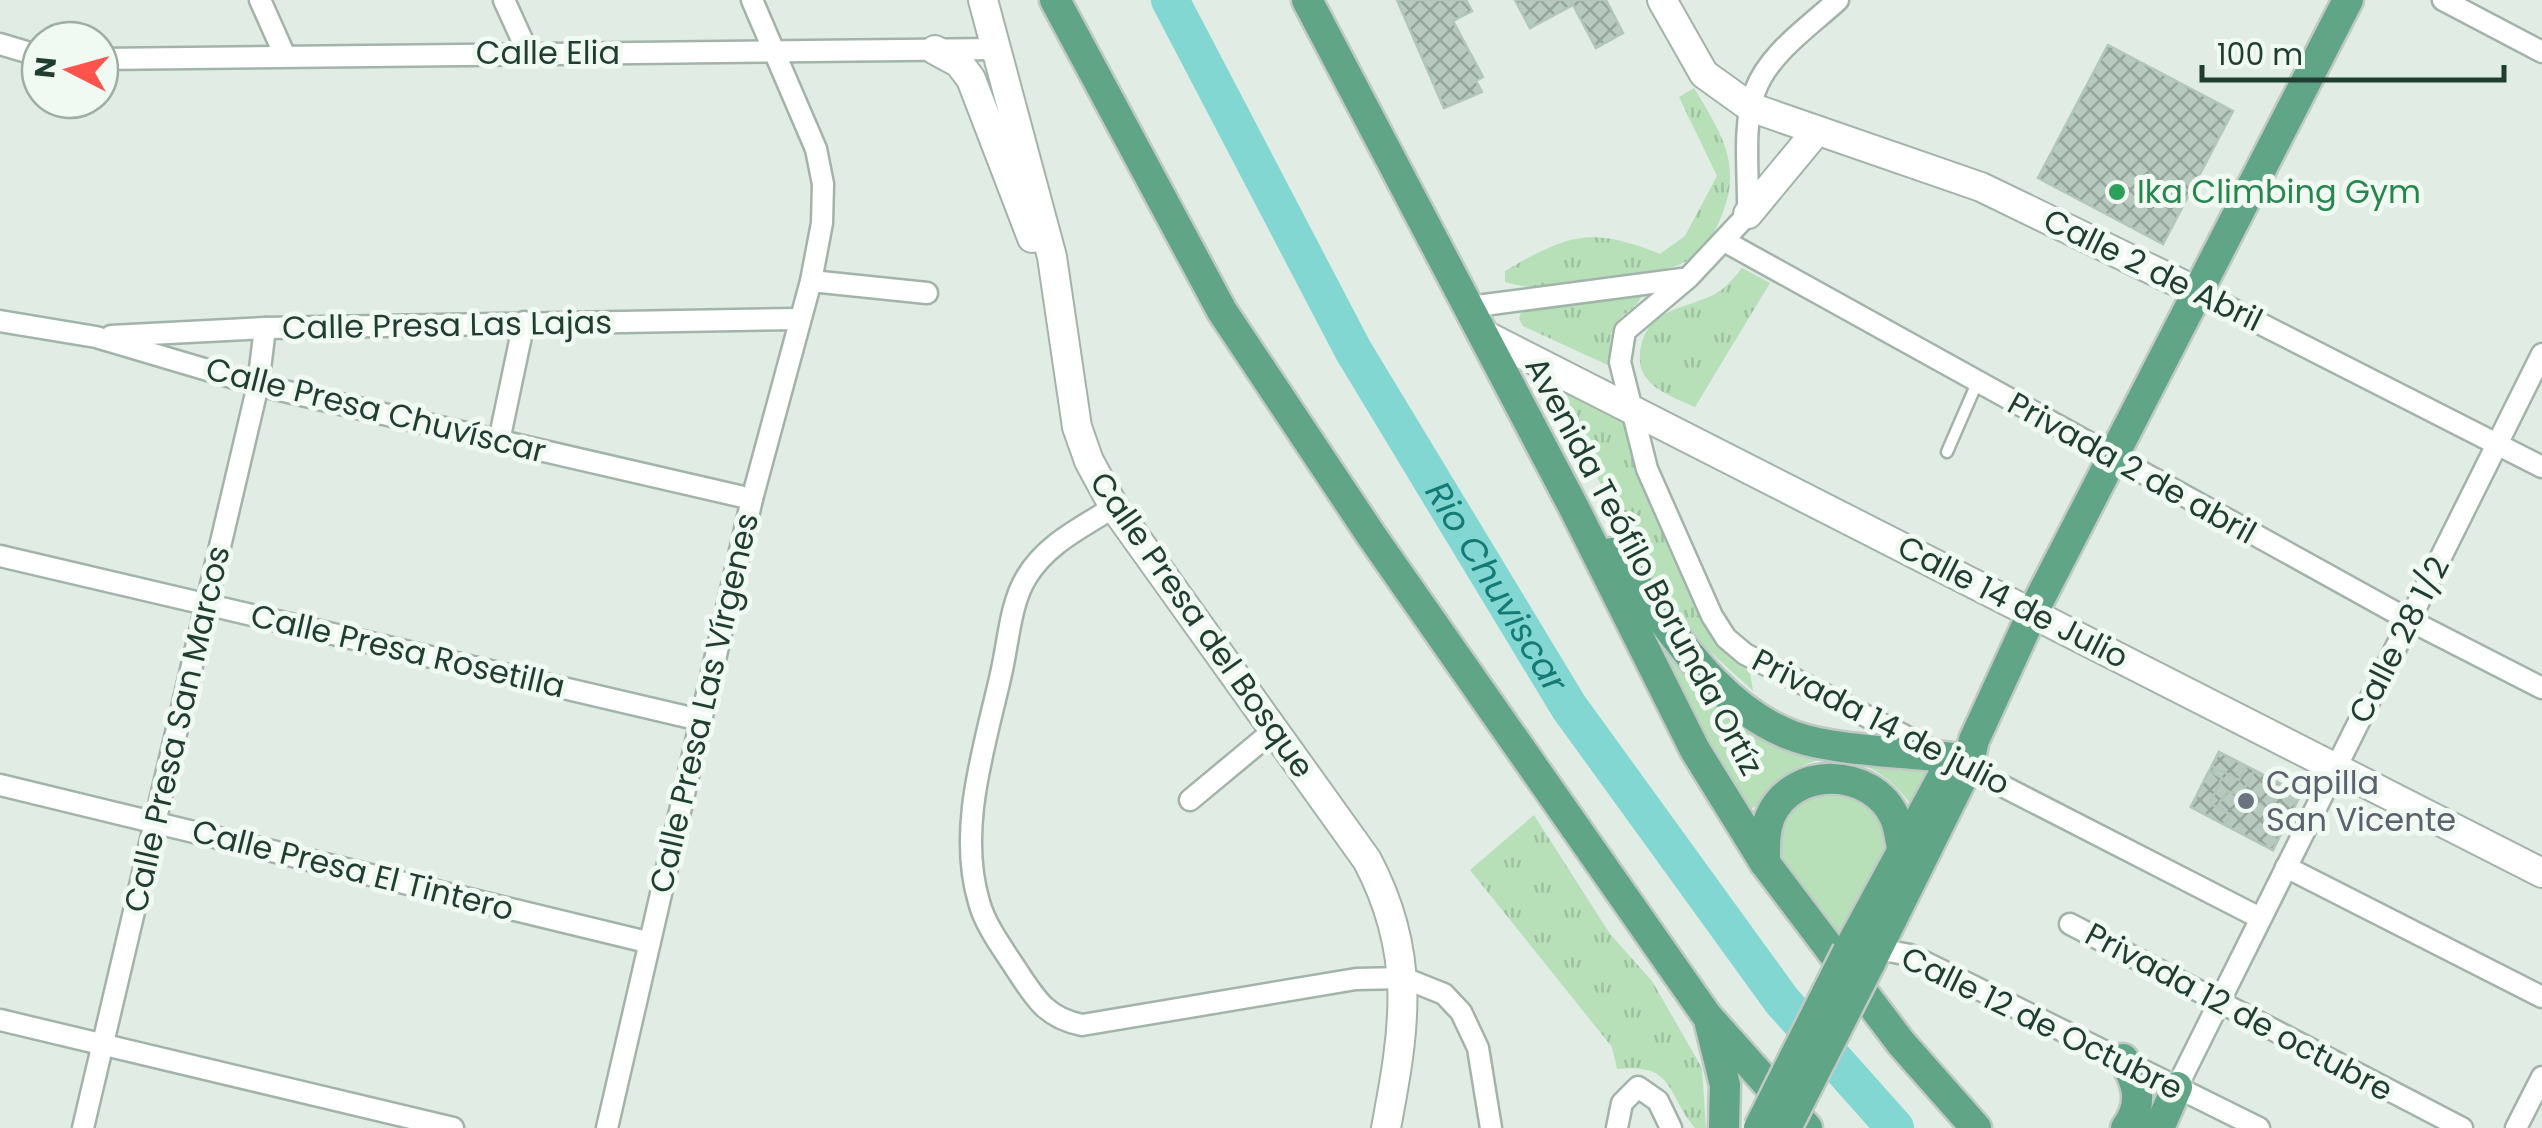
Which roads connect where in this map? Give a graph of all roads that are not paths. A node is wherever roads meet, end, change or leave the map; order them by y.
1 (260, 0) edge
2 (504, 0) edge
3 (752, 0) edge
4 (984, 0) edge
5 (1055, 0) edge
6 (1307, 0) edge
7 (1662, 0) edge
8 (1838, 0) edge
9 (2348, 0) edge
10 (2444, 0) edge
11 (996, 49) junction
12 (935, 50) junction
13 (777, 52) junction
14 (2542, 52) edge
15 (528, 54) junction
16 (285, 56) junction
17 (120, 60) edge
18 (1750, 107) junction
19 (1815, 133) junction
20 (1748, 214) junction
21 (1726, 242) junction
22 (1689, 277) junction
23 (811, 282) junction
24 (2198, 292) junction
25 (927, 293) dead end
26 (1062, 309) junction
27 (798, 319) junction
28 (0, 320) edge
29 (1476, 320) junction
30 (524, 322) junction
31 (265, 328) junction
32 (96, 338) junction
33 (2542, 354) edge
34 (1977, 383) junction
35 (258, 385) junction
36 (1633, 408) junction
37 (500, 441) junction
38 (2497, 444) junction
39 (1947, 452) dead end
40 (2113, 458) junction
41 (2542, 467) edge
42 (752, 499) junction
43 (1573, 506) junction
44 (1114, 507) junction
45 (0, 556) edge
46 (206, 604) junction
47 (2032, 612) junction
48 (2409, 620) junction
49 (2542, 688) edge
50 (700, 720) junction
51 (1274, 731) junction
52 (1965, 755) junction
53 (2336, 767) junction
54 (0, 784) edge
55 (1190, 800) dead end
56 (155, 822) junction
57 (1902, 848) junction
58 (1765, 864) junction
59 (2286, 867) junction
60 (2542, 872) edge
61 (2260, 918) junction
62 (2070, 924) dead end
63 (647, 942) junction
64 (1865, 955) junction
65 (1404, 978) junction
66 (2542, 996) edge
67 (2219, 1002) junction
68 (1707, 1016) junction
69 (0, 1020) edge
70 (102, 1045) junction
71 (2123, 1059) junction
72 (2542, 1077) edge
73 (2177, 1087) junction
74 (1975, 1127) edge
75 (83, 1128) edge
76 (453, 1128) edge
77 (607, 1128) edge
78 (1386, 1128) edge
79 (1492, 1128) edge
80 (1617, 1128) edge
81 (1671, 1128) edge
82 (1724, 1128) edge
83 (1759, 1128) edge
84 (1786, 1128) edge
85 (1807, 1128) edge
86 (2126, 1128) edge
87 (2159, 1128) edge
88 (2259, 1128) edge
89 (2462, 1128) edge
90 (2516, 1128) edge

1 - 16 street
2 - 15 street
3 - 13 street, Calle Presa Las Vírgenes
4 - 11 street, Calle Presa del Bosque
5 - 68 main road
6 - 29 main road, Avenida Teófilo Borunda Ortíz
7 - 18 street, Calle 2 de Abril
8 - 18 street
9 - 24 main road
10 - 14 street
11 - 12 street, Calle Elia
11 - 26 street, Calle Presa del Bosque
12 - 13 street, Calle Elia
12 - 26 street
13 - 15 street, Calle Elia
13 - 23 street, Calle Presa Las Vírgenes
15 - 16 street, Calle Elia
16 - 17 street, Calle Elia
18 - 19 street, Calle 2 de Abril
18 - 20 street
19 - 20 street
19 - 24 street, Calle 2 de Abril
20 - 21 street
21 - 22 street
21 - 34 street, Privada 2 de abril
22 - 29 street
22 - 36 street
23 - 25 street
23 - 27 street, Calle Presa Las Vírgenes
24 - 38 street, Calle 2 de Abril
24 - 40 main road
26 - 44 street, Calle Presa del Bosque
27 - 30 street, Calle Presa Las Lajas
27 - 42 street, Calle Presa Las Vírgenes
28 - 32 street, Calle Presa Chuvíscar
29 - 36 street, Calle 14 de Julio
29 - 43 main road, Avenida Teófilo Borunda Ortíz
30 - 31 street, Calle Presa Las Lajas
30 - 37 street
31 - 32 street, Calle Presa Las Lajas
31 - 35 street, Calle Presa San Marcos
32 - 35 street, Calle Presa Chuvíscar
33 - 38 street, Calle 28 1/2
34 - 39 lane, Privada 2 de abril
34 - 40 street, Privada 2 de abril
35 - 37 street, Calle Presa Chuvíscar
35 - 46 street, Calle Presa San Marcos
36 - 47 street, Calle 14 de Julio
36 - 52 street, Privada 14 de julio
37 - 42 street, Calle Presa Chuvíscar
38 - 41 street, Calle 2 de Abril
38 - 48 street, Calle 28 1/2
40 - 47 main road
40 - 48 street, Privada 2 de abril
42 - 50 street, Calle Presa Las Vírgenes
43 - 52 main road
43 - 58 main road, Avenida Teófilo Borunda Ortíz
44 - 51 street, Calle Presa del Bosque
44 - 65 street
45 - 46 street, Calle Presa Rosetilla
46 - 50 street, Calle Presa Rosetilla
46 - 56 street, Calle Presa San Marcos
47 - 52 main road
47 - 53 street, Calle 14 de Julio
48 - 49 street, Privada 2 de abril
48 - 53 street, Calle 28 1/2
50 - 63 street, Calle Presa Las Vírgenes
51 - 55 street
51 - 65 street, Calle Presa del Bosque
52 - 57 main road
52 - 61 street, Privada 14 de julio
52 - 64 main road
53 - 59 street, Calle 28 1/2
53 - 60 street, Calle 14 de Julio
54 - 56 street, Calle Presa El Tintero
56 - 63 street, Calle Presa El Tintero
56 - 70 street, Calle Presa San Marcos
57 - 58 main road
57 - 64 main road
58 - 74 main road, Avenida Teófilo Borunda Ortíz
59 - 61 street, Calle 28 1/2
59 - 66 street
61 - 67 street, Calle 28 1/2
62 - 67 street, Privada 12 de octubre
63 - 77 street, Calle Presa Las Vírgenes
64 - 71 street, Calle 12 de Octubre
64 - 83 main road, bridge
64 - 84 main road, bridge
65 - 78 street, Calle Presa del Bosque
65 - 79 street
67 - 73 street, Calle 28 1/2
67 - 89 street, Privada 12 de octubre
68 - 82 main road
68 - 85 main road
69 - 70 street
70 - 75 street, Calle Presa San Marcos
70 - 76 street
71 - 73 street, Calle 12 de Octubre
71 - 86 main road
72 - 90 street
73 - 87 main road
73 - 88 street, Calle 12 de Octubre
80 - 81 street

